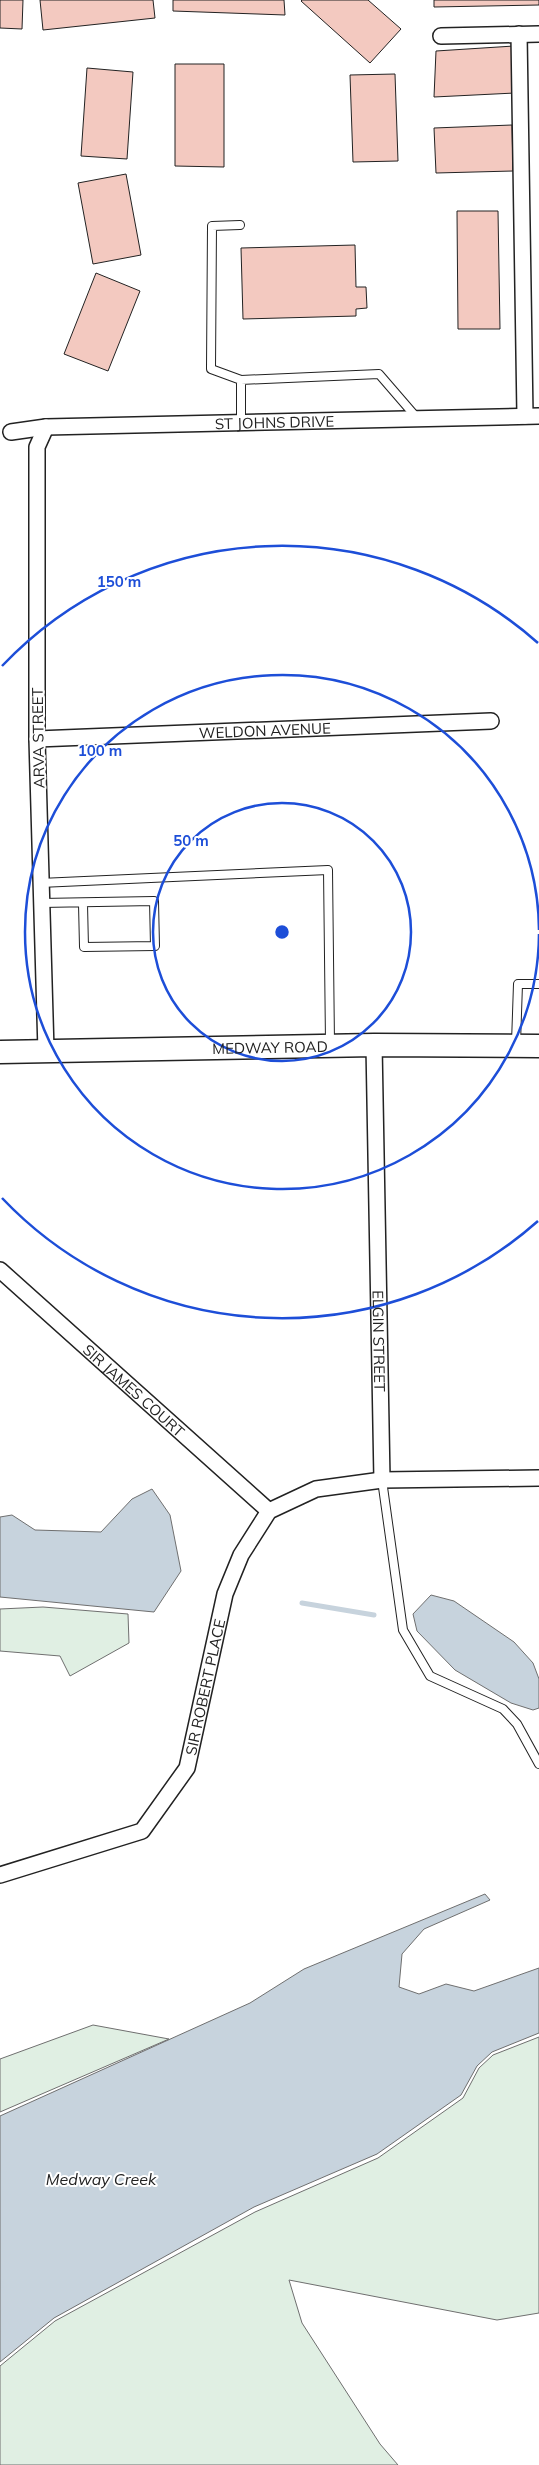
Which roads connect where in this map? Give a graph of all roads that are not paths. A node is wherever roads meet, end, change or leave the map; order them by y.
1 (519, 34) junction
2 (539, 34) edge
3 (441, 36) dead end
4 (240, 225) dead end
5 (241, 380) junction
6 (532, 416) edge
7 (417, 418) junction
8 (241, 423) junction
9 (46, 427) junction
10 (11, 432) dead end
11 (491, 721) dead end
12 (37, 739) junction
13 (40, 883) junction
14 (41, 903) junction
15 (83, 904) junction
16 (539, 984) edge
17 (330, 1045) junction
18 (374, 1045) junction
19 (516, 1046) junction
20 (539, 1046) edge
21 (46, 1051) junction
22 (0, 1052) edge
23 (0, 1270) edge
24 (539, 1478) edge
25 (382, 1480) junction
26 (269, 1511) junction
27 (539, 1764) edge
28 (0, 1875) edge

1 - 2 street
1 - 3 street
1 - 6 street
4 - 5 lane
5 - 7 lane
5 - 8 lane
6 - 7 street, ST JOHNS DRIVE
7 - 8 street, ST JOHNS DRIVE
8 - 9 street, ST JOHNS DRIVE
9 - 10 street, ST JOHNS DRIVE
9 - 12 street, ARVA STREET
11 - 12 street, WELDON AVENUE
12 - 13 street, ARVA STREET
13 - 14 street, ARVA STREET
13 - 17 lane
14 - 15 lane
14 - 21 street, ARVA STREET
15 - 15 lane
16 - 19 lane
17 - 18 main road, MEDWAY ROAD
17 - 21 main road, MEDWAY ROAD
18 - 19 main road, MEDWAY ROAD
18 - 25 street, ELGIN STREET
19 - 20 main road, MEDWAY ROAD
21 - 22 main road, MEDWAY ROAD
23 - 26 street, SIR JAMES COURT
24 - 25 street
25 - 26 street
25 - 27 lane
26 - 28 street, SIR ROBERT PLACE

